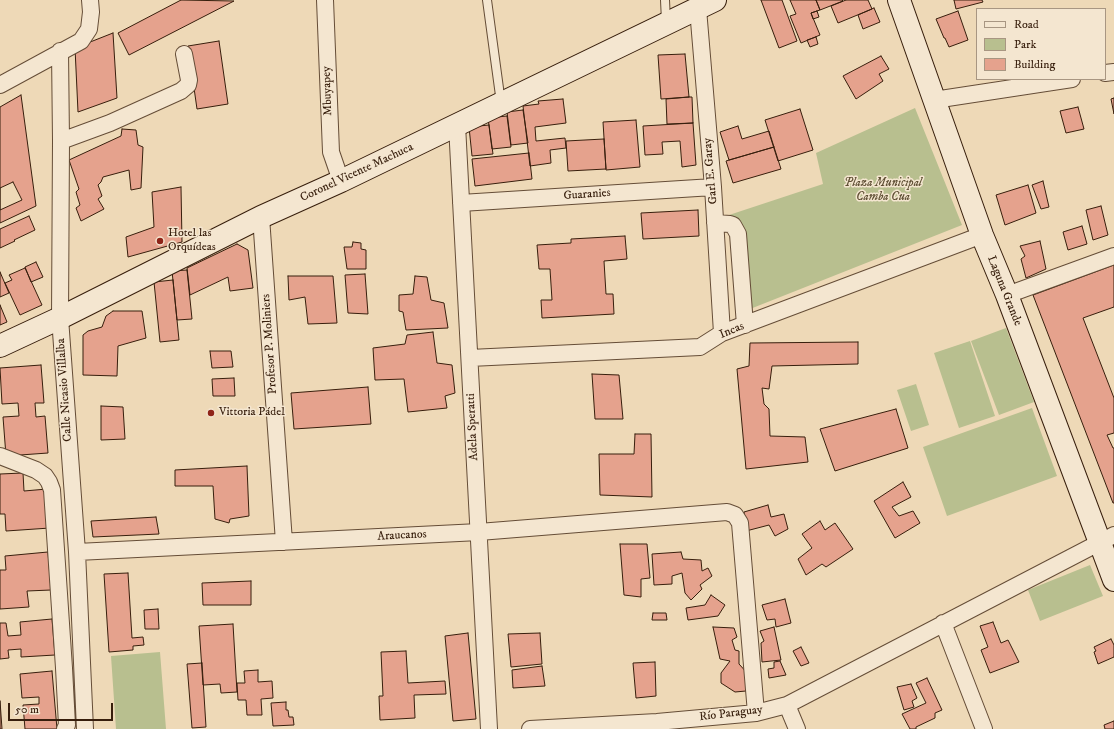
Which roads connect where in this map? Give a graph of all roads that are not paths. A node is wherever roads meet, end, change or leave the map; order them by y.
1 (90, 0) edge
2 (325, 0) edge
3 (487, 0) edge
4 (665, 0) edge
5 (899, 0) edge
6 (706, 4) edge
7 (666, 24) junction
8 (60, 51) junction
9 (184, 54) dead end
10 (1065, 80) edge
11 (0, 85) edge
12 (934, 100) junction
13 (501, 104) junction
14 (457, 125) junction
15 (61, 141) junction
16 (341, 181) junction
17 (713, 187) junction
18 (461, 203) junction
19 (261, 217) junction
20 (715, 223) junction
21 (982, 235) junction
22 (1114, 256) edge
23 (1008, 295) junction
24 (60, 318) junction
25 (745, 325) junction
26 (722, 333) junction
27 (0, 346) edge
28 (470, 358) junction
29 (0, 456) edge
30 (479, 532) junction
31 (1106, 538) edge
32 (284, 542) junction
33 (77, 552) junction
34 (1114, 580) edge
35 (943, 623) junction
36 (787, 705) junction
37 (756, 713) junction
38 (657, 725) edge
39 (65, 729) edge
40 (86, 729) edge
41 (489, 729) edge
42 (530, 729) edge
43 (797, 729) edge
44 (984, 729) edge

1 - 8 street
2 - 16 street, Mbuyapey
3 - 13 lane
4 - 7 lane
5 - 12 street, Laguna Grande
6 - 7 street, Coronel Vicente Machuca
6 - 17 street, Garl E. Garay
7 - 13 street, Coronel Vicente Machuca
8 - 11 street
8 - 15 street, Calle Nicasio Villalba
9 - 15 street
10 - 12 street
12 - 21 street, Laguna Grande
13 - 14 street, Coronel Vicente Machuca
14 - 16 street, Coronel Vicente Machuca
14 - 18 street, Adela Speratti
15 - 24 street, Calle Nicasio Villalba
16 - 19 street, Coronel Vicente Machuca
17 - 18 street, Guaranies
17 - 20 street, Garl E. Garay
18 - 28 street, Adela Speratti
19 - 24 street, Coronel Vicente Machuca
19 - 32 street, Profesor P. Moliniers
20 - 25 street
20 - 26 street, Garl E. Garay
21 - 23 street, Laguna Grande
21 - 25 street, Incas
22 - 23 street
23 - 31 street, Laguna Grande
24 - 27 street, Coronel Vicente Machuca
24 - 33 street, Calle Nicasio Villalba
25 - 26 street, Incas
26 - 28 street, Incas
28 - 30 street, Adela Speratti
29 - 39 street
30 - 32 street, Araucanos
30 - 37 street, Araucanos
30 - 41 street, Adela Speratti
31 - 34 street, Laguna Grande
31 - 35 street, Río Paraguay
32 - 33 street, Araucanos
33 - 40 street, Calle Nicasio Villalba
35 - 36 street, Río Paraguay
35 - 44 street
36 - 37 street, Río Paraguay
36 - 43 street
37 - 38 street, Río Paraguay
38 - 42 street, Río Paraguay

